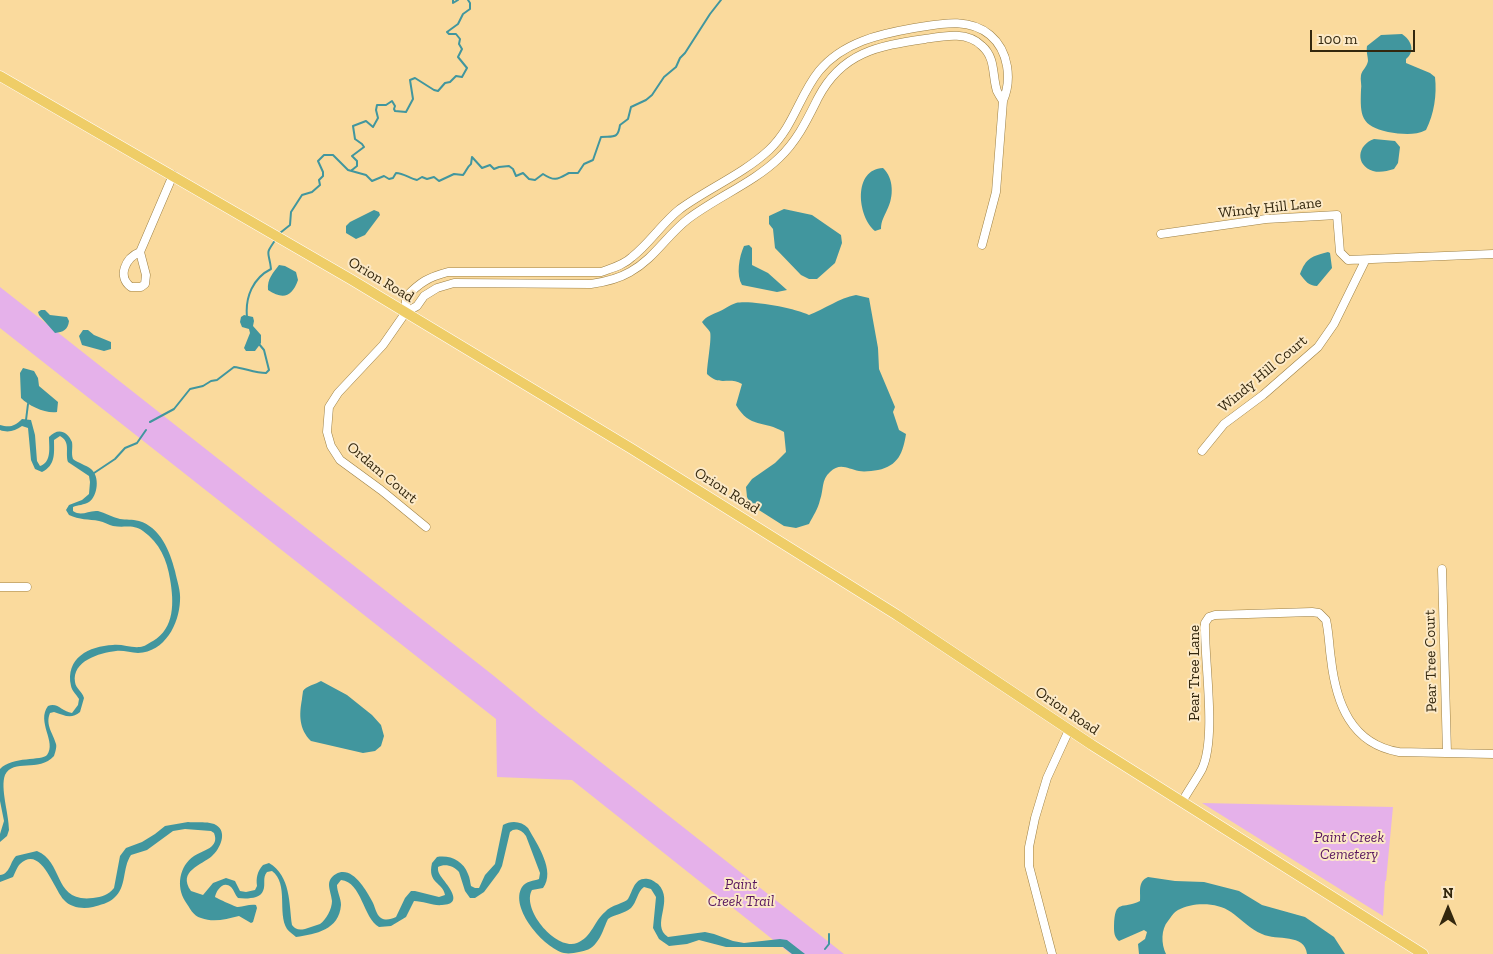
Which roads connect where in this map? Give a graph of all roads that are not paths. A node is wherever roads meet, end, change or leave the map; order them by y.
1 (893, 32) junction
2 (896, 44) junction
3 (0, 76) edge
4 (1003, 101) junction
5 (781, 137) junction
6 (792, 144) junction
7 (173, 175) junction
8 (703, 194) junction
9 (710, 204) junction
10 (1161, 234) dead end
11 (982, 245) dead end
12 (140, 252) dead end
13 (1493, 254) edge
14 (1365, 261) junction
15 (475, 272) junction
16 (595, 272) junction
17 (425, 280) junction
18 (474, 283) junction
19 (595, 283) junction
20 (433, 290) junction
21 (406, 312) junction
22 (1202, 452) dead end
23 (426, 527) dead end
24 (1442, 569) dead end
25 (0, 587) edge
26 (27, 587) dead end
27 (1069, 730) junction
28 (1447, 753) junction
29 (1493, 754) edge
30 (1182, 802) junction
31 (1052, 954) edge
32 (1423, 954) edge

1 - 2 street
1 - 4 street
1 - 5 street
2 - 4 street
2 - 6 street
3 - 7 main road, Orion Road
4 - 11 street
5 - 6 street
5 - 8 street
6 - 9 street
7 - 12 street
7 - 21 main road, Orion Road
8 - 9 street
8 - 16 street
9 - 19 street
10 - 14 street, Windy Hill Lane
13 - 14 street, Windy Hill Lane
14 - 22 street, Windy Hill Court
15 - 16 street
15 - 17 street
15 - 18 street
16 - 19 street
17 - 20 street
17 - 21 street
18 - 19 street
18 - 20 street
20 - 21 street
21 - 23 street, Ordam Court
21 - 27 main road, Orion Road
24 - 28 street, Pear Tree Court
25 - 26 street
27 - 30 main road, Orion Road
27 - 31 street
28 - 29 street, Pear Tree Lane
28 - 30 street, Pear Tree Lane
30 - 32 main road, Orion Road

